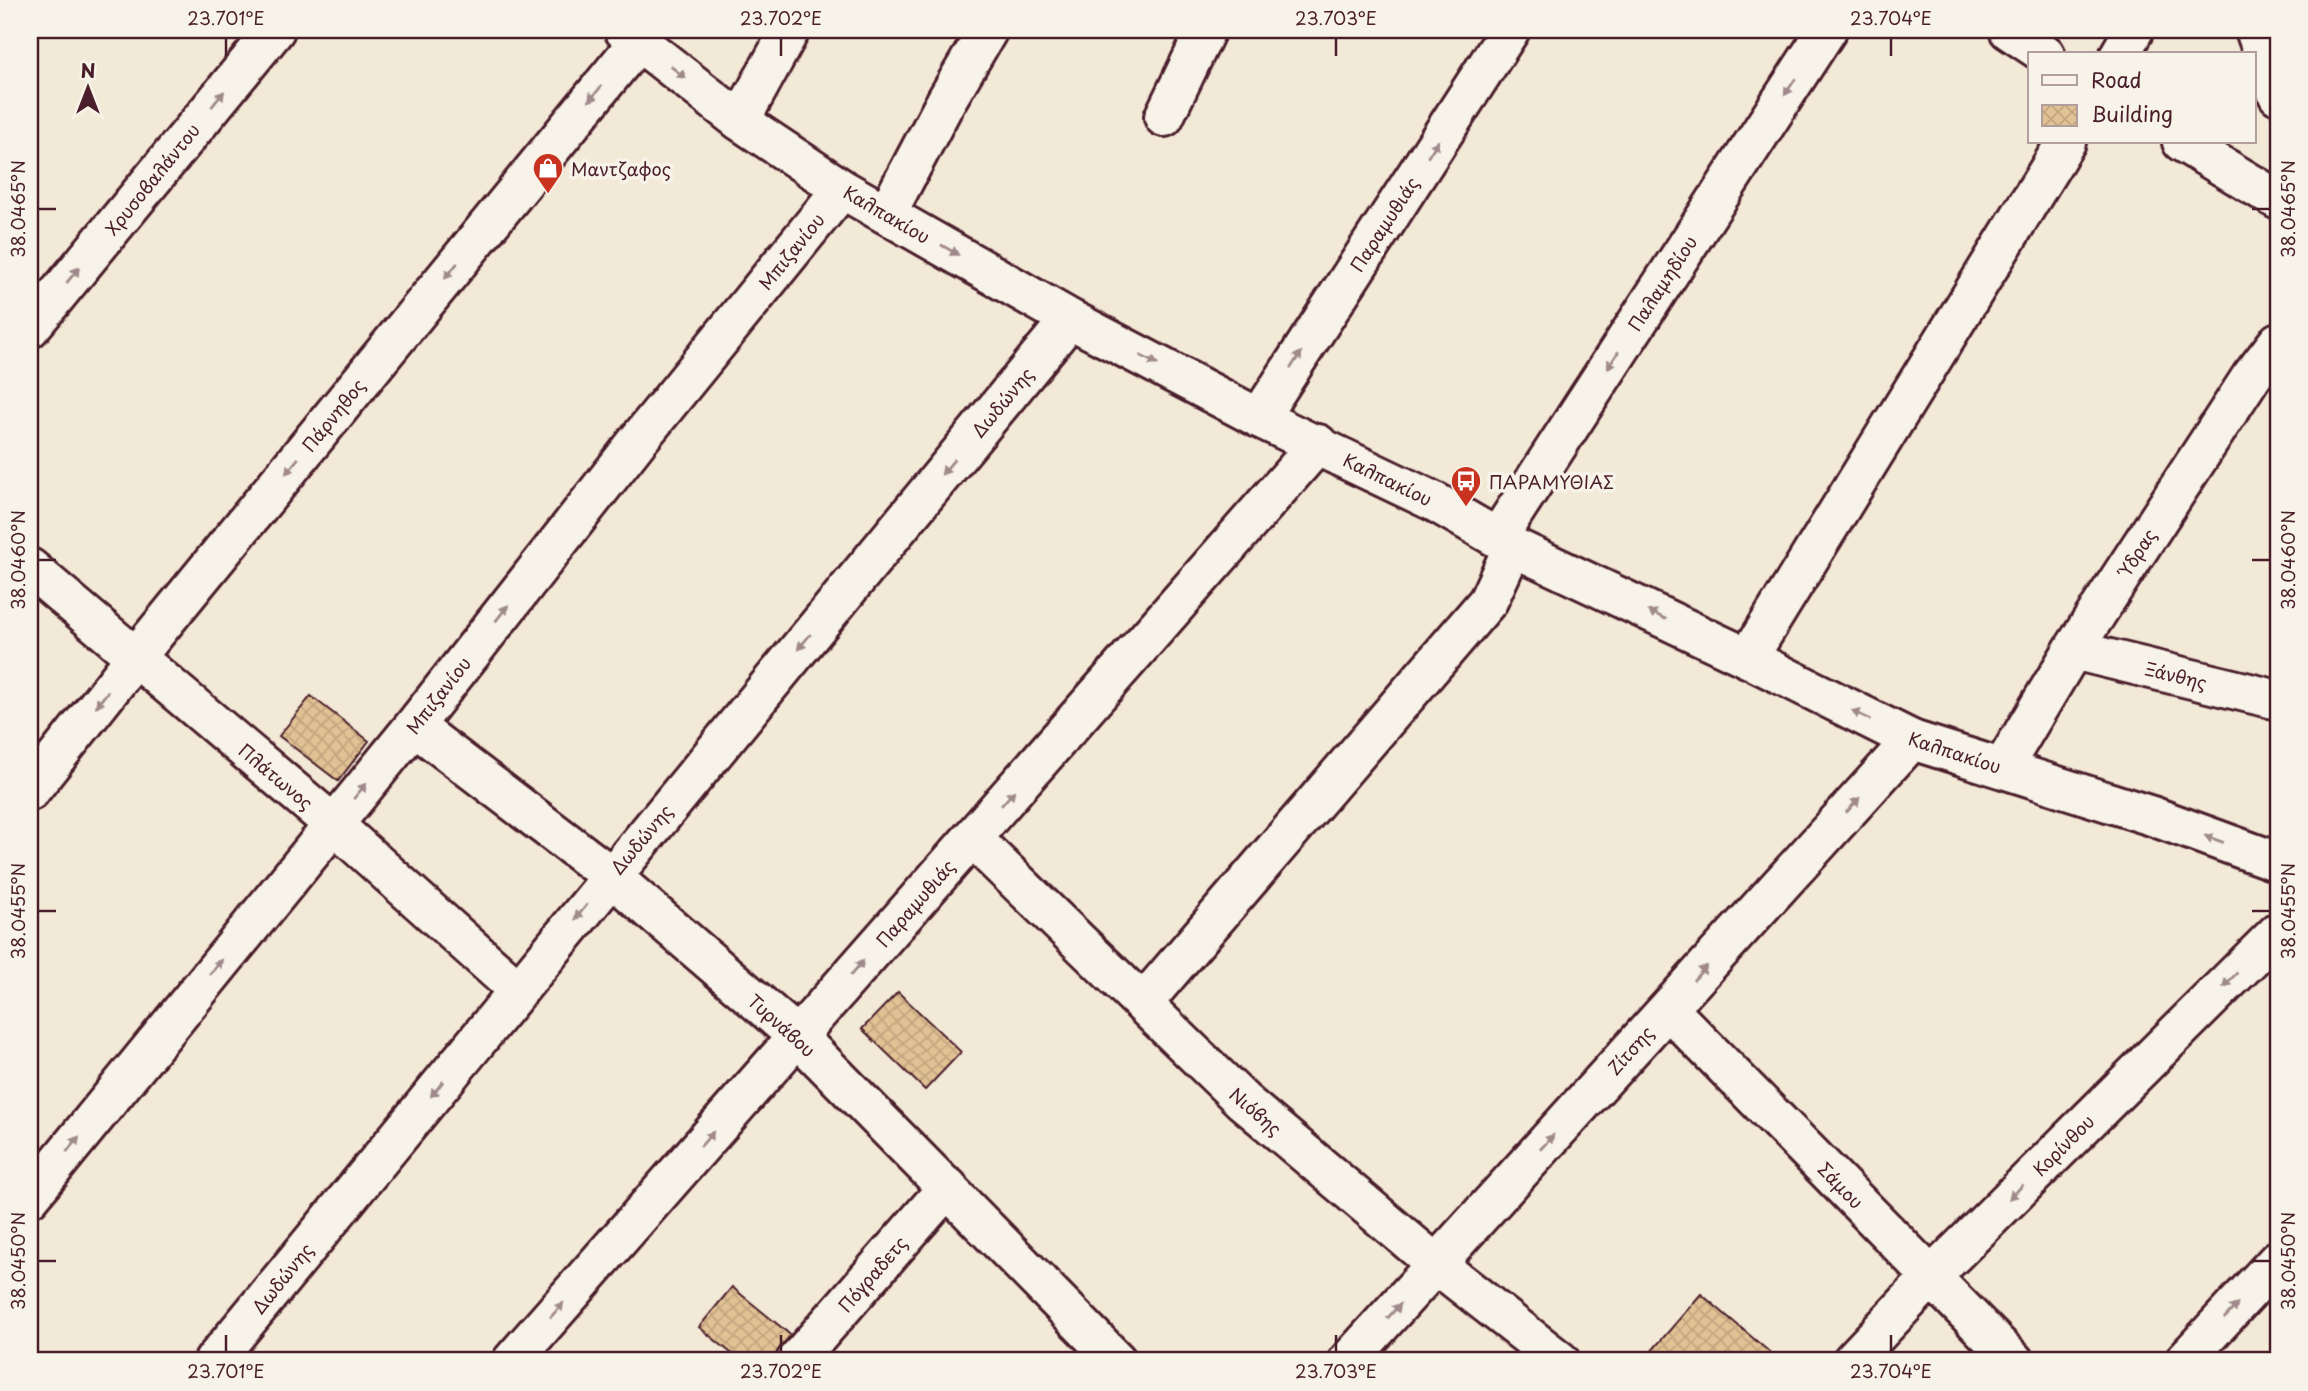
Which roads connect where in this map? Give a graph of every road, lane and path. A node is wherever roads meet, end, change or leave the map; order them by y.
1 (275, 30) edge
2 (790, 30) edge
3 (988, 30) edge
4 (1206, 30) edge
5 (1510, 30) edge
6 (1827, 30) edge
7 (2009, 30) edge
8 (2134, 30) edge
9 (2255, 30) edge
10 (631, 36) edge
11 (2042, 52) edge
12 (2121, 52) edge
13 (2278, 95) edge
14 (1164, 117) dead end
15 (740, 121) junction
16 (2065, 144) edge
17 (2185, 144) edge
18 (842, 189) junction
19 (2278, 200) edge
20 (887, 214) junction
21 (1070, 320) junction
22 (30, 328) edge
23 (2278, 342) edge
24 (1259, 418) junction
25 (1318, 444) junction
26 (1505, 542) junction
27 (30, 568) edge
28 (2073, 650) junction
29 (135, 658) junction
30 (1748, 658) junction
31 (2278, 700) edge
32 (414, 726) junction
33 (1912, 740) junction
34 (2003, 767) junction
35 (30, 791) edge
36 (332, 824) junction
37 (972, 838) junction
38 (2278, 862) edge
39 (611, 876) junction
40 (2278, 932) edge
41 (518, 990) junction
42 (1143, 1003) junction
43 (1668, 1009) junction
44 (797, 1036) junction
45 (948, 1187) junction
46 (30, 1197) edge
47 (2278, 1260) edge
48 (1436, 1264) junction
49 (1931, 1277) junction
50 (1093, 1353) edge
51 (214, 1361) edge
52 (512, 1361) edge
53 (796, 1361) edge
54 (1348, 1361) edge
55 (1560, 1361) edge
56 (1852, 1361) edge
57 (2014, 1361) edge
58 (2184, 1361) edge

22 -> 1 street, Χρυσοβαλάντου
2 - 15 street
3 - 20 street
4 - 14 street
24 -> 5 street, Παραμυθιάς
6 -> 26 street, Παλαμηδίου
7 - 11 street
8 - 12 street
9 - 13 street
10 -> 15 street, Καλπακίου
10 -> 29 street, Πάρνηθος
15 - 18 street, Καλπακίου
16 - 30 street
17 - 19 street
18 - 20 street, Καλπακίου
32 -> 18 street, Μπιζανίου
20 -> 21 street, Καλπακίου
21 -> 24 street, Καλπακίου
21 -> 39 street, Δωδώνης
23 - 28 street, Ύδρας
24 - 25 street, Καλπακίου
25 - 26 street, Καλπακίου
37 -> 25 street, Παραμυθιάς
30 -> 26 street, Καλπακίου
26 - 42 street, Παλαμηδίου
27 - 29 street, Πλάτωνος
28 - 31 street, Ξάνθης
28 - 34 street, Ύδρας
29 -> 35 street, Πάρνηθος
29 - 36 street, Πλάτωνος
33 -> 30 street, Καλπακίου
36 -> 32 street, Μπιζανίου
32 - 39 street, Τυρνάβου
33 - 34 street, Καλπακίου
43 -> 33 street, Ζίτσης
38 -> 34 street, Καλπακίου
36 - 41 street, Πλάτωνος
46 -> 36 street, Μπιζανίου
37 - 42 street, Νιόβης
44 -> 37 street, Παραμυθιάς
39 -> 41 street, Δωδώνης
39 - 44 street, Τυρνάβου
40 -> 49 street, Κορίνθου
41 -> 51 street, Δωδώνης
42 - 48 street, Νιόβης
48 -> 43 street, Ζίτσης
43 - 49 street, Σάμου
44 - 45 street, Τυρνάβου
52 -> 44 street, Παραμυθιάς
45 - 50 street, Τυρνάβου
45 - 53 street, Πόγραδετς
58 -> 47 street
54 -> 48 street, Ζίτσης
48 - 55 street, Νιόβης
49 - 56 street, Κορίνθου
49 - 57 street, Σάμου

